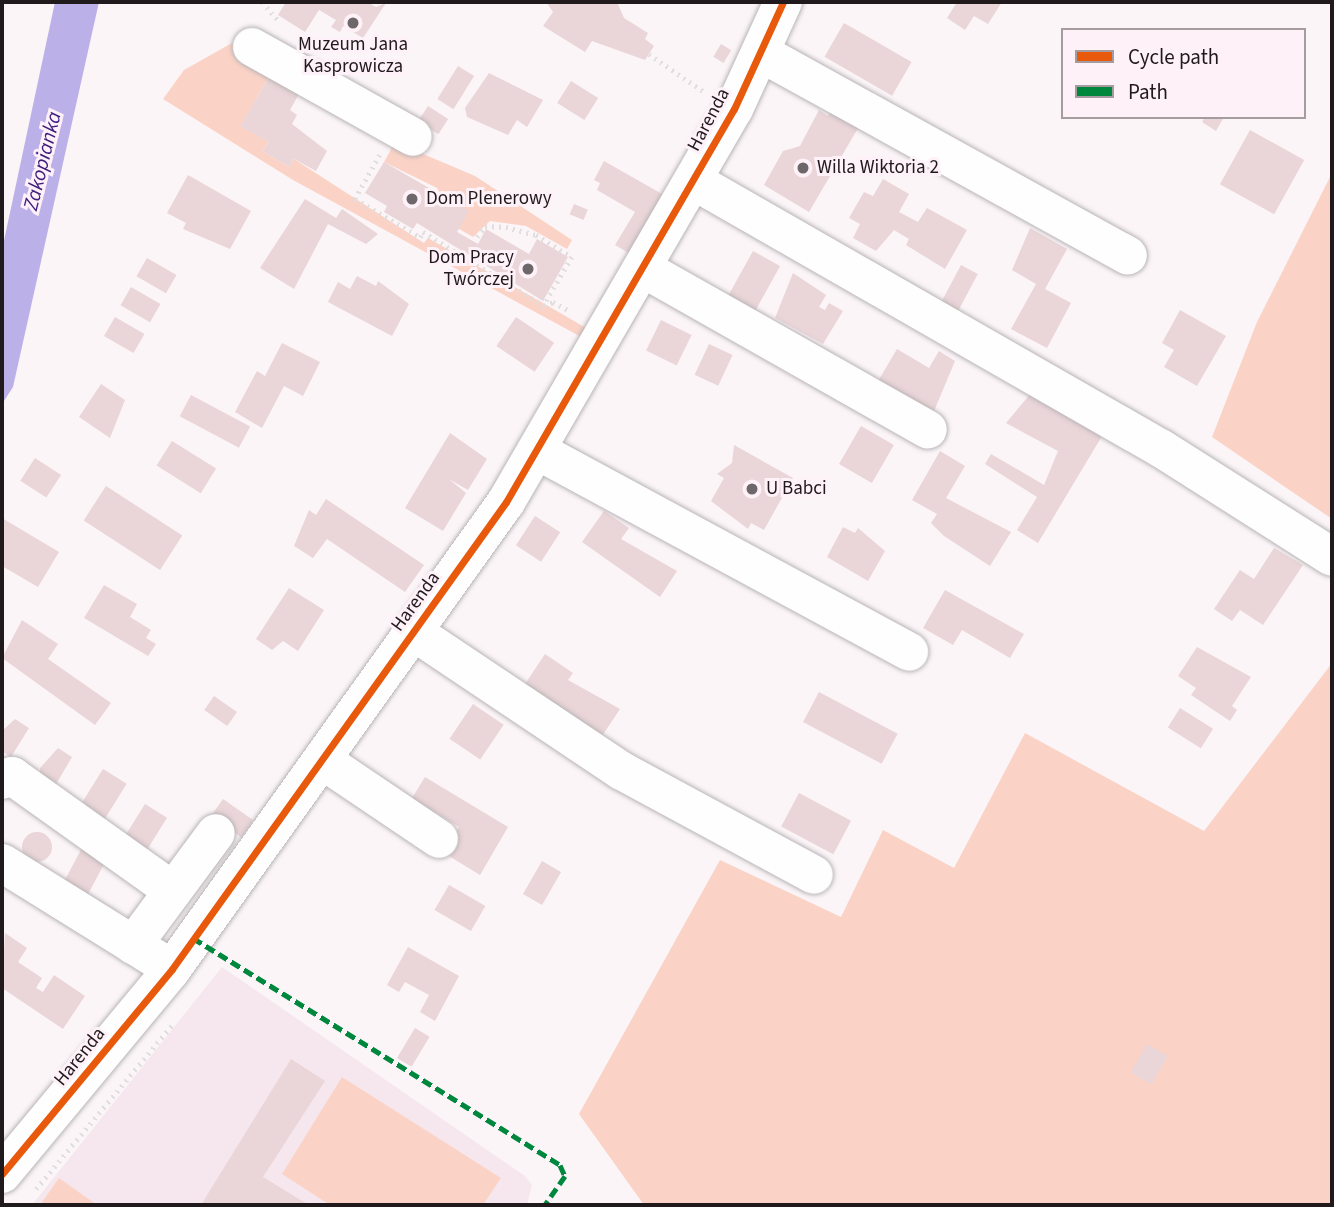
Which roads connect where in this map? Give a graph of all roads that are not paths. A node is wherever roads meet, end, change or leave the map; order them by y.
1 (783, 2) edge
2 (252, 47) dead end
3 (761, 53) junction
4 (404, 134) road end
5 (694, 181) junction
6 (1128, 256) dead end
7 (644, 269) junction
8 (928, 430) dead end
9 (538, 452) junction
10 (1332, 557) edge
11 (414, 632) junction
12 (909, 652) dead end
13 (322, 760) junction
14 (2, 780) edge
15 (216, 833) dead end
16 (439, 839) dead end
17 (2, 863) edge
18 (814, 875) dead end
19 (172, 890) junction
20 (133, 945) junction
21 (172, 969) junction
22 (16, 1184) edge

1 - 3 street, Harenda
2 - 4 street
3 - 5 street, Harenda
3 - 6 street
5 - 7 street, Harenda
5 - 10 street
7 - 8 street
7 - 9 street, Harenda
9 - 11 street, Harenda
9 - 12 street
11 - 13 street, Harenda
11 - 18 street
13 - 16 street
13 - 21 street, Harenda
14 - 19 street
15 - 19 street
17 - 20 street
19 - 20 street
20 - 21 street
21 - 22 street, Harenda

